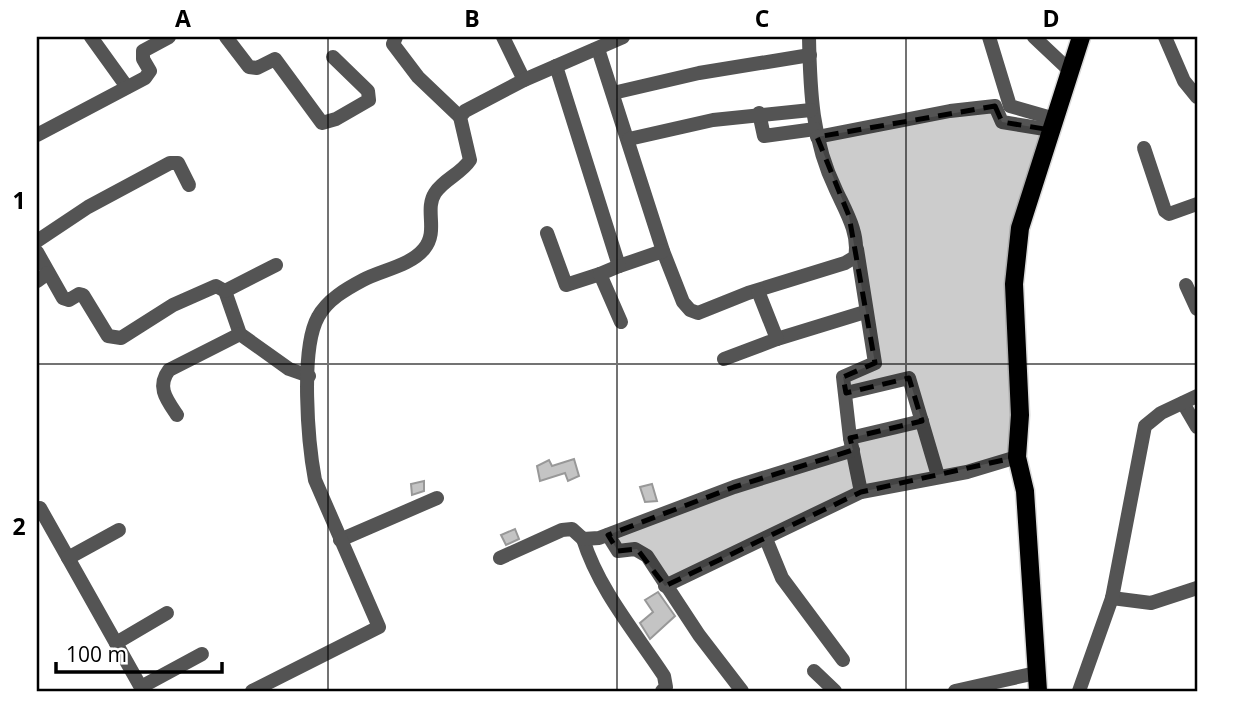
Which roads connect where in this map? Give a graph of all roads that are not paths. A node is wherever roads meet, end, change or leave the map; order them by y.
1 (91, 37) edge
2 (169, 37) edge
3 (226, 37) edge
4 (396, 37) edge
5 (503, 37) edge
6 (623, 37) edge
7 (809, 37) edge
8 (989, 37) edge
9 (1034, 37) edge
10 (1081, 37) edge
11 (1165, 37) edge
12 (598, 49) junction
13 (810, 55) junction
14 (333, 57) dead end
15 (556, 66) junction
16 (1069, 71) junction
17 (524, 80) junction
18 (127, 87) junction
19 (613, 93) junction
20 (1197, 97) edge
21 (811, 110) junction
22 (759, 113) junction
23 (460, 117) junction
24 (1053, 125) junction
25 (816, 133) junction
26 (37, 135) edge
27 (629, 139) junction
28 (1144, 148) dead end
29 (189, 186) dead end
30 (1197, 204) edge
31 (547, 233) dead end
32 (37, 241) edge
33 (857, 249) junction
34 (663, 251) junction
35 (37, 253) edge
36 (276, 265) dead end
37 (619, 266) junction
38 (600, 274) junction
39 (42, 277) edge
40 (1186, 285) dead end
41 (225, 291) junction
42 (758, 291) junction
43 (1197, 309) edge
44 (865, 312) junction
45 (621, 323) dead end
46 (240, 334) junction
47 (776, 339) junction
48 (724, 359) dead end
49 (309, 376) junction
50 (846, 393) junction
51 (1197, 396) edge
52 (1183, 403) junction
53 (177, 415) dead end
54 (922, 421) junction
55 (1197, 427) edge
56 (852, 444) junction
57 (1017, 457) junction
58 (938, 476) junction
59 (861, 492) junction
60 (437, 498) dead end
61 (40, 508) dead end
62 (119, 530) dead end
63 (608, 535) junction
64 (583, 539) junction
65 (766, 539) junction
66 (340, 540) junction
67 (68, 558) junction
68 (500, 558) dead end
69 (665, 586) junction
70 (1197, 588) edge
71 (1112, 598) junction
72 (167, 613) dead end
73 (116, 642) junction
74 (202, 654) dead end
75 (843, 660) dead end
76 (814, 671) dead end
77 (1037, 682) edge
78 (142, 689) edge
79 (252, 691) edge
80 (662, 691) edge
81 (742, 691) edge
82 (835, 691) edge
83 (955, 691) edge
84 (1079, 691) edge

1 - 18 street
2 - 18 street
3 - 14 street
4 - 23 street
5 - 17 street
6 - 12 street
7 - 13 street
8 - 24 street
9 - 16 street
10 - 16 main road
11 - 20 street
12 - 15 street
12 - 19 street
13 - 19 street
13 - 21 street
15 - 17 street
15 - 37 street
16 - 24 main road
17 - 23 street
18 - 26 street
19 - 27 street
21 - 22 street
21 - 25 street
22 - 25 street
22 - 27 street
23 - 49 street
24 - 25 street
24 - 57 main road
25 - 33 street
27 - 34 street
28 - 30 street
29 - 32 street
31 - 38 street
33 - 42 street
33 - 44 street
34 - 37 street
34 - 42 street
35 - 39 street
36 - 41 street
37 - 38 street
38 - 45 street
39 - 41 street
40 - 43 street
41 - 46 street
42 - 47 street
44 - 47 street
44 - 50 street
46 - 49 street
46 - 53 street
47 - 48 street
49 - 66 street
50 - 54 street
50 - 56 street
51 - 52 street
52 - 55 street
52 - 71 street
54 - 56 street
54 - 58 street
56 - 59 street
56 - 63 street
57 - 58 street
57 - 77 main road
58 - 59 street
59 - 65 street
60 - 66 street
61 - 67 street
62 - 67 street
63 - 64 street
63 - 69 street
64 - 68 street
64 - 80 street
65 - 69 street
65 - 75 street
66 - 79 street
67 - 73 street
69 - 81 street
70 - 71 street
71 - 84 street
72 - 73 street
73 - 78 street
74 - 78 street
76 - 82 street
77 - 83 street

